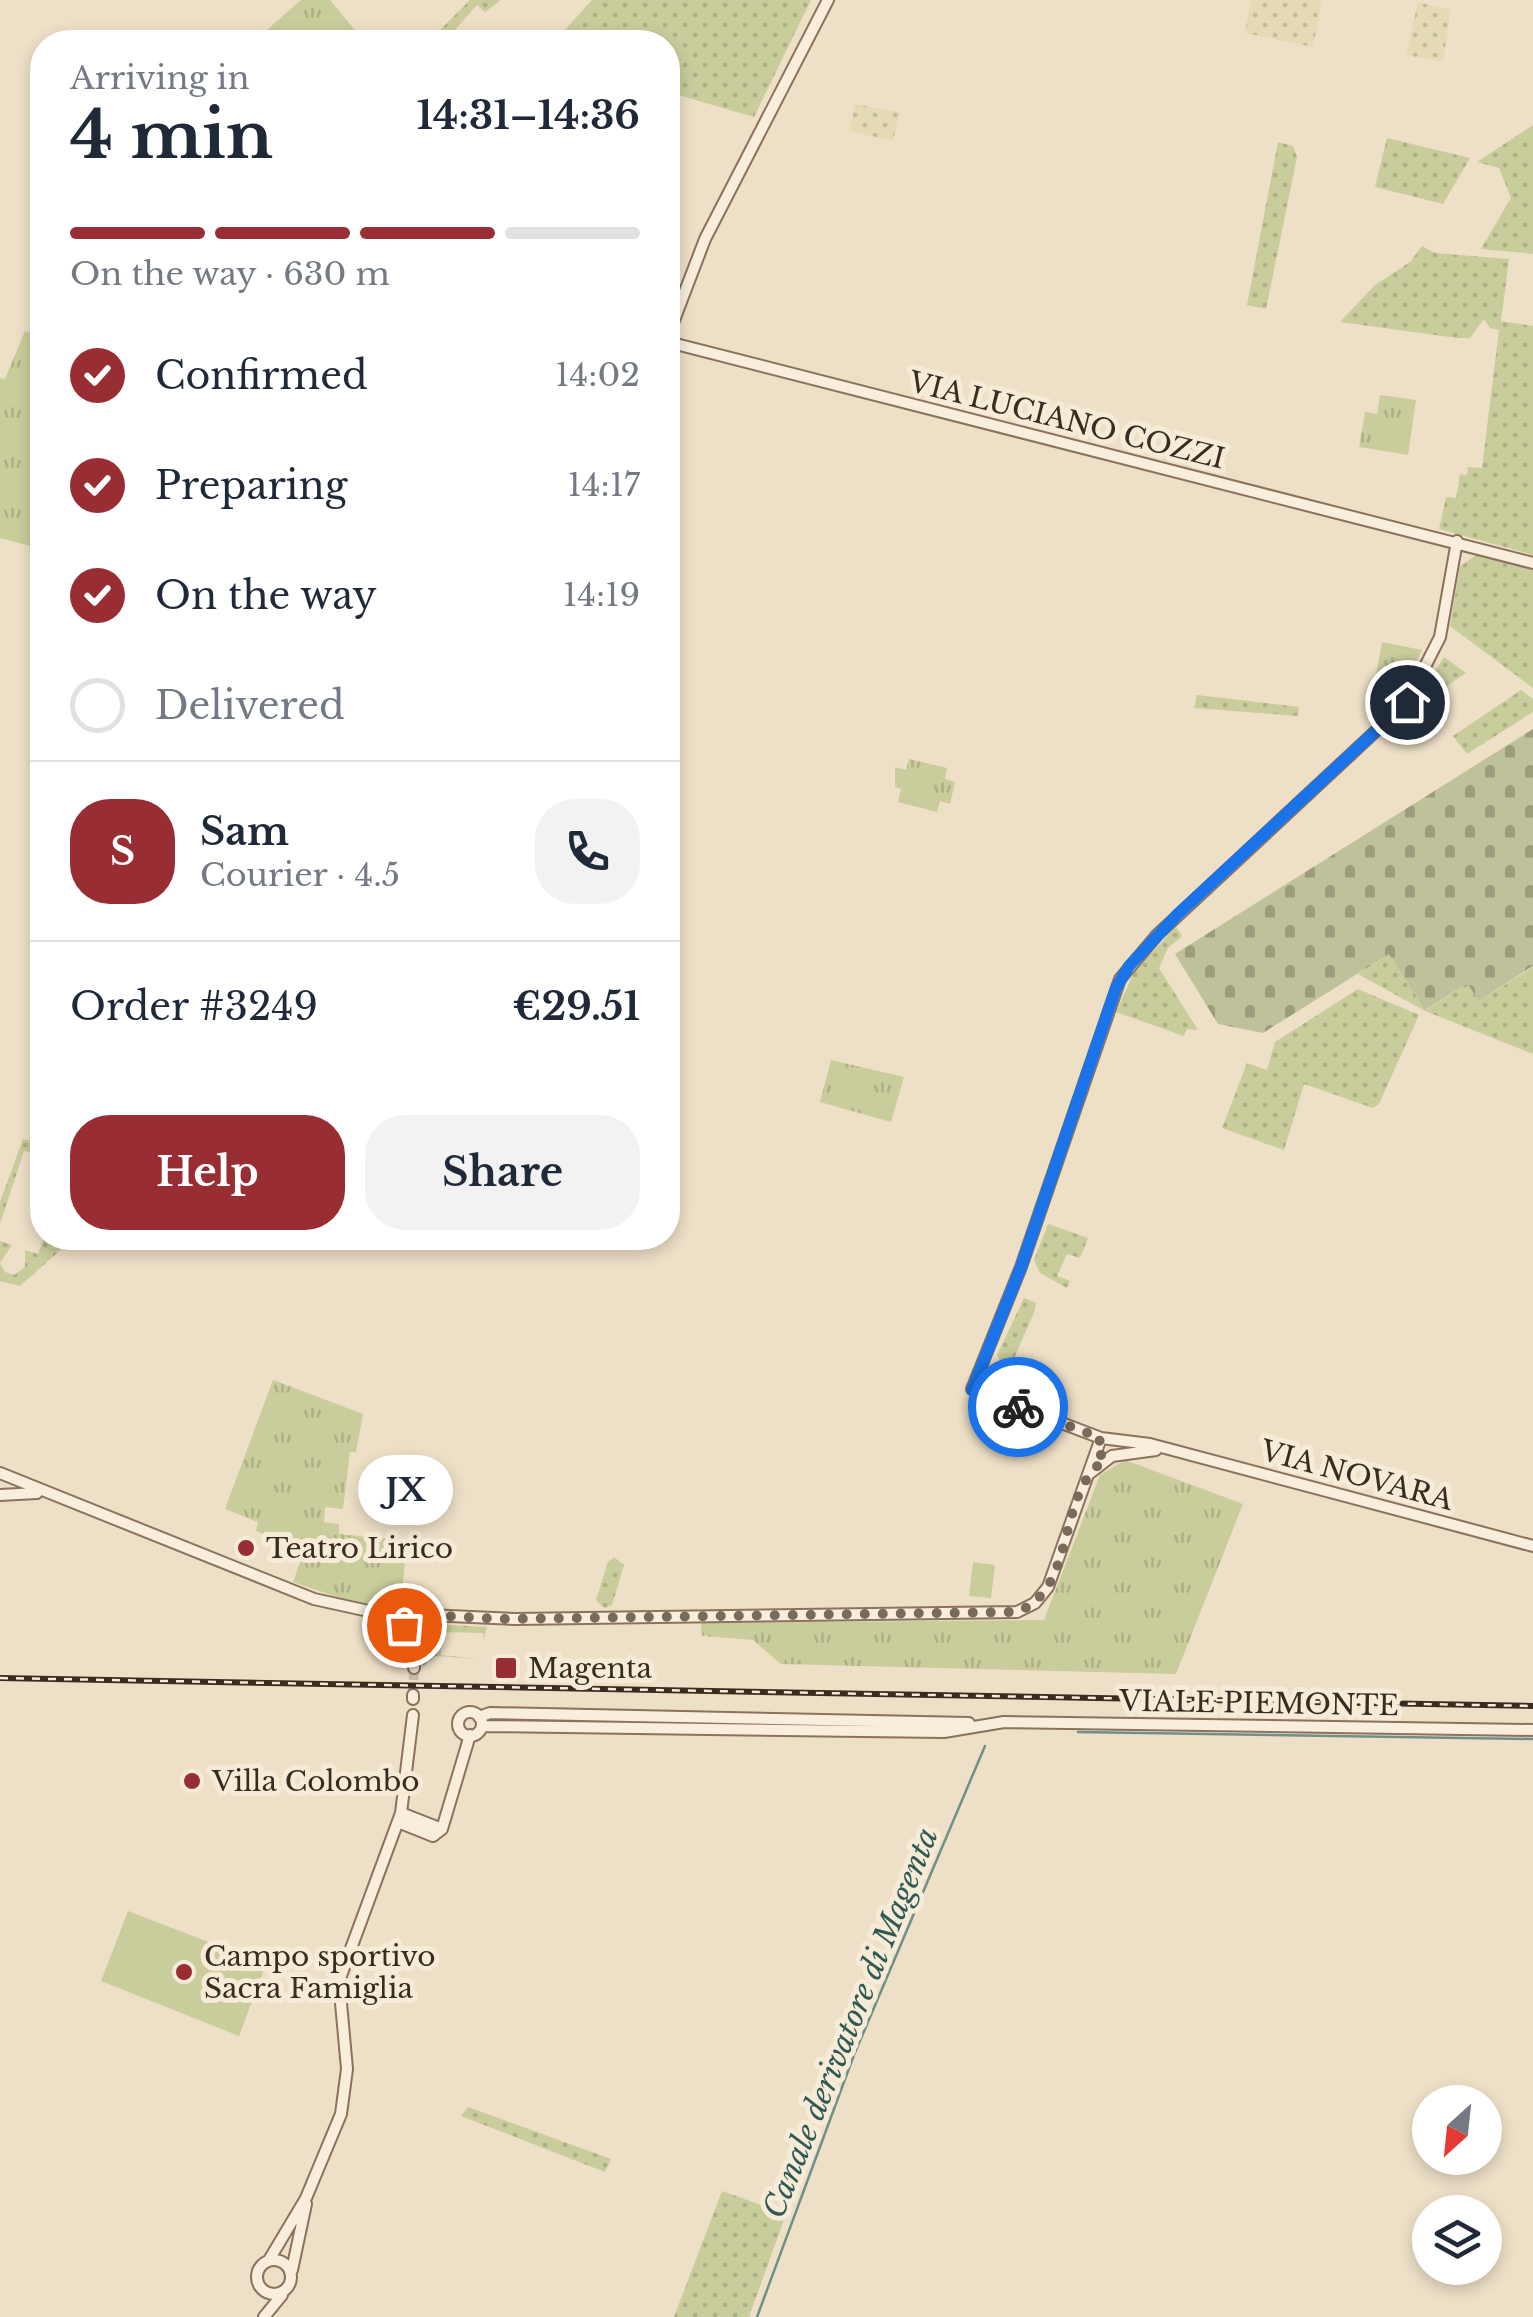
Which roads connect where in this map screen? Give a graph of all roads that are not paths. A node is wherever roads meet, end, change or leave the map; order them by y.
1 (828, 0) edge
2 (680, 306) edge
3 (680, 342) edge
4 (1457, 541) junction
5 (1533, 563) edge
6 (1101, 1443) junction
7 (1170, 1450) junction
8 (1109, 1458) junction
9 (3, 1474) edge
10 (1084, 1482) junction
11 (4, 1494) edge
12 (48, 1494) junction
13 (1533, 1546) edge
14 (428, 1615) junction
15 (400, 1618) junction
16 (415, 1628) junction
17 (414, 1668) tunnel mouth
18 (413, 1716) dead end
19 (480, 1721) junction
20 (1533, 1730) edge
21 (470, 1736) junction
22 (399, 1817) junction
23 (306, 2198) junction
24 (270, 2260) junction
25 (292, 2272) junction
26 (259, 2286) junction
27 (285, 2291) junction
28 (261, 2317) edge

1 - 2 street
3 - 4 street, VIA LUCIANO COZZI
4 - 5 street, VIA LUCIANO COZZI
4 - 6 street
6 - 7 street, VIA NOVARA
6 - 8 street
6 - 8 street
6 - 10 street
7 - 8 street, VIA NOVARA
7 - 13 street, VIA NOVARA
8 - 10 street
9 - 11 street
9 - 12 street
10 - 14 street
11 - 12 street
12 - 15 street
14 - 15 street
14 - 16 street
15 - 16 street
16 - 17 street
18 - 22 street
19 - 20 street, VIALE PIEMONTE
19 - 21 street
19 - 21 street
21 - 22 street
22 - 23 street
23 - 24 street
23 - 25 street
24 - 25 street
24 - 26 street
25 - 27 street
26 - 27 street
26 - 28 street
27 - 28 street

